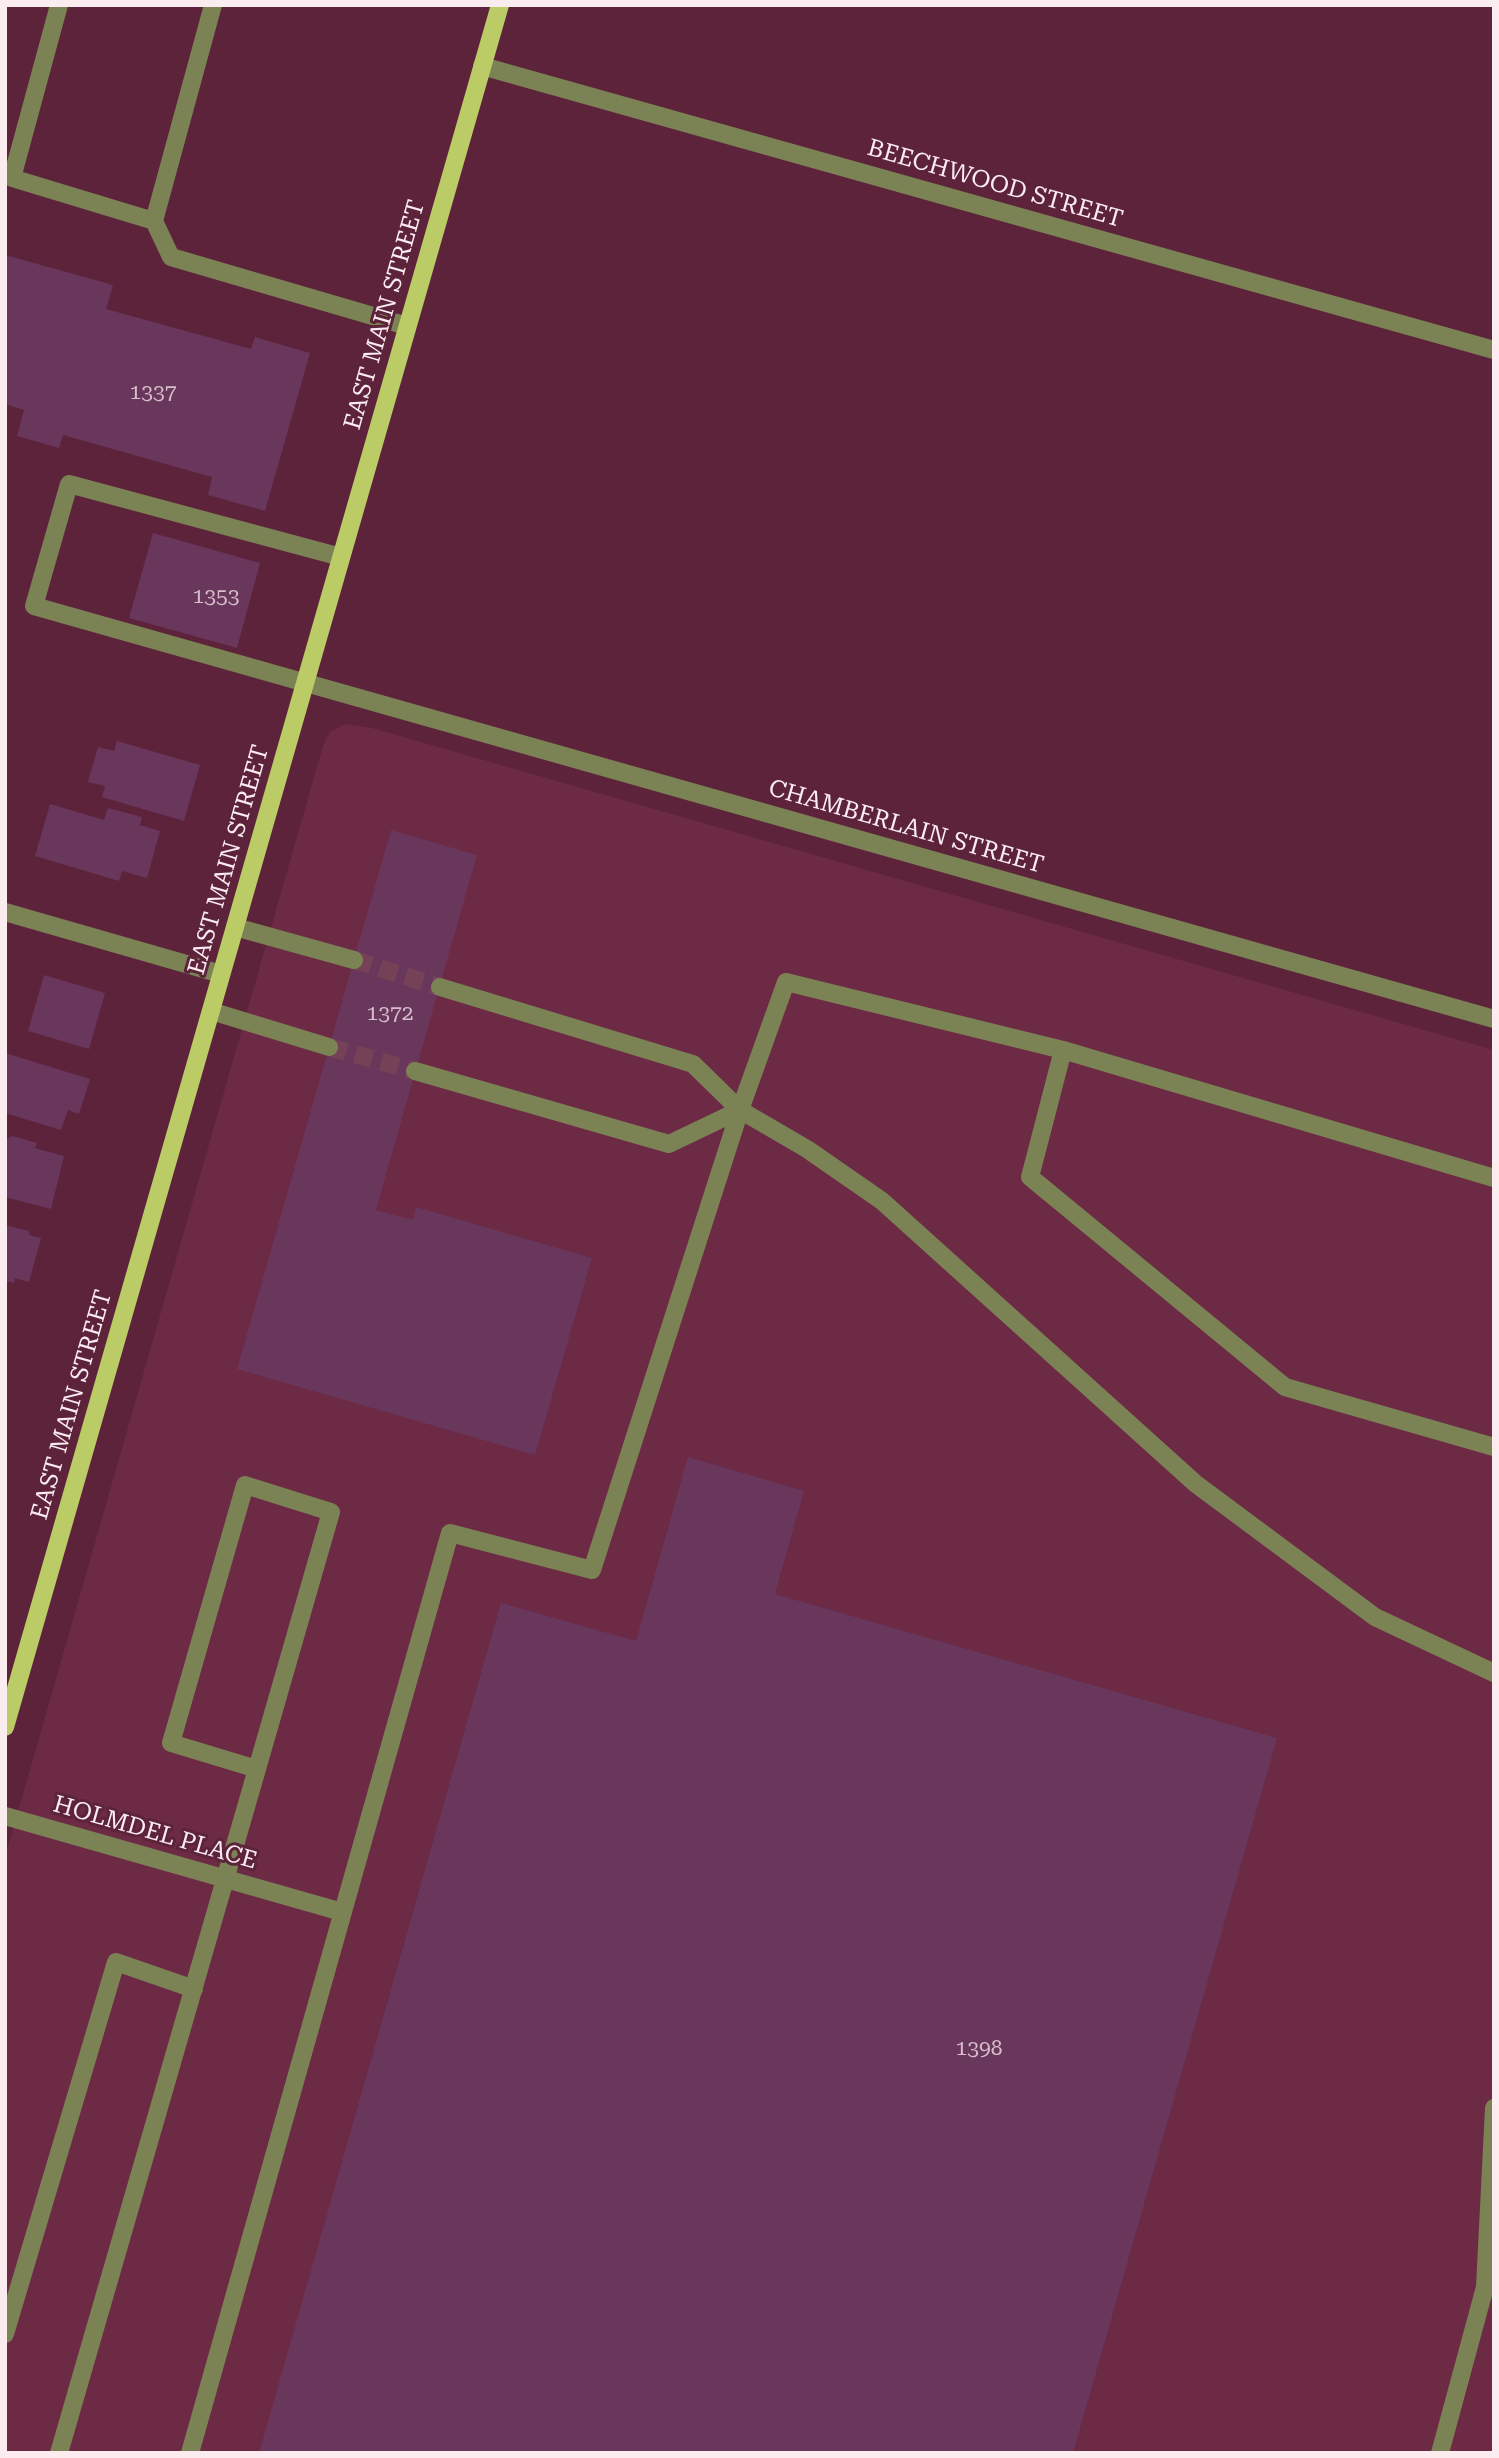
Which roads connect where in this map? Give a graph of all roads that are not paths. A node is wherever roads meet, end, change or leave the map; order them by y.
1 (59, 5) edge
2 (213, 5) edge
3 (500, 5) edge
4 (482, 66) junction
5 (153, 221) junction
6 (407, 326) junction
7 (1494, 350) edge
8 (341, 557) junction
9 (305, 682) junction
10 (5, 912) edge
11 (235, 927) junction
12 (354, 960) tunnel mouth
13 (221, 974) junction
14 (440, 987) tunnel mouth
15 (211, 1011) junction
16 (1494, 1019) edge
17 (329, 1047) tunnel mouth
18 (1063, 1050) junction
19 (415, 1071) tunnel mouth
20 (740, 1110) junction
21 (1494, 1178) edge
22 (1494, 1447) edge
23 (1494, 1674) edge
24 (5, 1727) edge
25 (257, 1769) junction
26 (5, 1816) edge
27 (226, 1878) junction
28 (342, 1912) junction
29 (194, 1989) junction
30 (1494, 2108) edge
31 (1489, 2285) edge
32 (5, 2334) edge
33 (59, 2453) edge
34 (190, 2453) edge
35 (1440, 2453) edge

1 - 5 street
2 - 5 street
3 - 4 main road, EAST MAIN STREET
4 - 6 main road, EAST MAIN STREET
4 - 7 street, BEECHWOOD STREET
5 - 6 street
6 - 8 main road, EAST MAIN STREET
8 - 9 main road, EAST MAIN STREET
8 - 9 street, CHAMBERLAIN STREET
9 - 11 main road, EAST MAIN STREET
9 - 16 street, CHAMBERLAIN STREET
10 - 13 street
11 - 12 street
11 - 13 main road, EAST MAIN STREET
13 - 15 main road, EAST MAIN STREET
14 - 20 street
15 - 17 street
15 - 24 main road, EAST MAIN STREET
18 - 20 street
18 - 21 street
18 - 22 street
19 - 20 street
20 - 23 street
20 - 28 street
25 - 25 street
25 - 27 street
26 - 27 street, HOLMDEL PLACE
27 - 28 street, HOLMDEL PLACE
27 - 29 street
28 - 34 street
29 - 32 street
29 - 33 street
30 - 31 street
31 - 35 street

